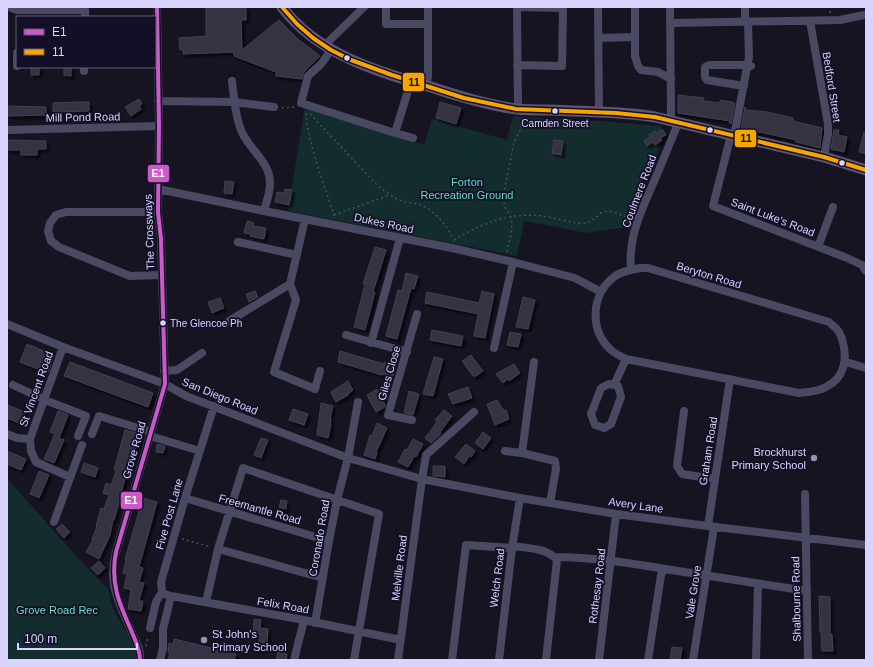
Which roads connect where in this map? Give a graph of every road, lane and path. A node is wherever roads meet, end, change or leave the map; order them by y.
1 (9, 7) edge
2 (157, 7) edge
3 (282, 7) edge
4 (364, 7) edge
5 (386, 7) edge
6 (428, 7) edge
7 (517, 7) edge
8 (598, 7) edge
9 (635, 7) edge
10 (670, 7) edge
11 (745, 7) edge
12 (563, 8) edge
13 (17, 14) edge
14 (864, 14) edge
15 (84, 16) edge
16 (810, 21) junction
17 (747, 22) junction
18 (670, 23) junction
19 (428, 24) junction
20 (635, 37) junction
21 (598, 38) junction
22 (328, 48) junction
23 (517, 65) junction
24 (749, 66) junction
25 (671, 79) junction
26 (232, 81) dead end
27 (411, 81) junction
28 (426, 86) junction
29 (744, 89) junction
30 (158, 101) junction
31 (235, 102) junction
32 (301, 102) junction
33 (274, 107) joint
34 (521, 109) junction
35 (599, 112) junction
36 (674, 121) junction
37 (159, 126) junction
38 (7, 130) edge
39 (395, 133) junction
40 (732, 135) junction
41 (413, 138) dead end
42 (824, 157) junction
43 (866, 170) edge
44 (158, 189) junction
45 (390, 195) junction
46 (833, 207) dead end
47 (158, 212) junction
48 (264, 212) junction
49 (334, 215) junction
50 (511, 217) junction
51 (305, 219) junction
52 (638, 220) junction
53 (331, 224) junction
54 (400, 238) junction
55 (238, 242) dead end
56 (453, 244) junction
57 (818, 246) junction
58 (297, 256) junction
59 (505, 260) junction
60 (514, 262) junction
61 (631, 270) junction
62 (866, 271) edge
63 (161, 274) junction
64 (290, 284) junction
65 (601, 292) junction
66 (417, 314) dead end
67 (229, 321) dead end
68 (7, 324) edge
69 (346, 335) dead end
70 (371, 343) junction
71 (63, 347) junction
72 (494, 348) dead end
73 (407, 352) junction
74 (202, 353) dead end
75 (626, 359) junction
76 (534, 362) dead end
77 (846, 362) junction
78 (866, 368) edge
79 (164, 371) junction
80 (320, 371) dead end
81 (730, 379) junction
82 (165, 384) junction
83 (13, 385) dead end
84 (614, 385) junction
85 (45, 400) junction
86 (358, 402) dead end
87 (214, 406) junction
88 (684, 411) dead end
89 (474, 412) dead end
90 (412, 420) dead end
91 (7, 434) edge
92 (92, 434) dead end
93 (150, 434) junction
94 (78, 436) dead end
95 (30, 439) junction
96 (82, 445) dead end
97 (200, 451) junction
98 (505, 451) dead end
99 (522, 453) junction
100 (348, 458) junction
101 (405, 473) joint
102 (70, 477) junction
103 (715, 478) junction
104 (422, 479) junction
105 (805, 494) dead end
106 (185, 498) junction
107 (520, 498) junction
108 (337, 500) junction
109 (550, 503) junction
110 (230, 512) junction
111 (616, 514) junction
112 (54, 522) dead end
113 (711, 527) junction
114 (174, 537) junction
115 (806, 538) junction
116 (329, 541) junction
117 (866, 544) edge
118 (512, 547) junction
119 (218, 549) junction
120 (555, 557) junction
121 (611, 560) junction
122 (666, 569) junction
123 (707, 576) junction
124 (323, 578) junction
125 (758, 585) junction
126 (807, 591) junction
127 (162, 592) junction
128 (171, 596) junction
129 (206, 602) junction
130 (304, 620) junction
131 (315, 622) junction
132 (150, 628) joint
133 (359, 631) junction
134 (401, 640) junction
135 (139, 649) junction
136 (140, 660) edge
137 (160, 660) edge
138 (294, 660) edge
139 (354, 660) edge
140 (398, 660) edge
141 (452, 660) edge
142 (499, 660) edge
143 (546, 660) edge
144 (599, 660) edge
145 (648, 660) edge
146 (693, 660) edge
147 (756, 660) edge
148 (808, 660) edge

1 - 13 street
2 - 30 street, The Crossways
3 - 22 main road
4 - 22 street
5 - 19 street
6 - 19 street
7 - 12 street
7 - 23 street
8 - 21 street
9 - 20 street
10 - 18 street, Coulmere Road
11 - 17 street
12 - 23 street
13 - 15 street
14 - 16 street
16 - 17 street
16 - 42 street, Bedford Street
17 - 18 street
17 - 24 street
18 - 25 street, Coulmere Road
19 - 28 street
20 - 21 street
20 - 25 street
21 - 35 street
22 - 27 main road
22 - 32 street
23 - 34 street
24 - 29 street
24 - 29 street
25 - 36 street, Coulmere Road
26 - 31 street
27 - 28 main road
27 - 39 street
28 - 34 main road
29 - 40 street
30 - 31 street
30 - 37 street, The Crossways
31 - 33 street
31 - 48 street
32 - 33 path
32 - 39 street
34 - 35 main road
34 - 50 path
35 - 36 main road
36 - 40 main road
36 - 52 street, Coulmere Road
37 - 38 street, Mill Pond Road
37 - 44 street, The Crossways
39 - 41 street
40 - 42 main road
40 - 57 street, Saint Luke's Road
42 - 43 main road
44 - 47 street, The Crossways
44 - 48 street, Dukes Road
45 - 49 path
45 - 49 path
45 - 56 path
46 - 57 street
47 - 63 street, The Crossways
47 - 63 street
48 - 51 street, Dukes Road
49 - 53 path
50 - 52 path
50 - 56 path
50 - 59 path
51 - 53 street, Dukes Road
51 - 58 street
52 - 61 street, Coulmere Road
53 - 54 street, Dukes Road
54 - 56 street, Dukes Road
54 - 70 street
55 - 58 street
56 - 59 street, Dukes Road
57 - 62 street, Saint Luke's Road
58 - 64 street
59 - 60 street, Dukes Road
60 - 65 street, Dukes Road
60 - 72 street
61 - 65 street, Beryton Road
61 - 77 street, Beryton Road
63 - 79 street, The Crossways
64 - 67 street
64 - 80 street
65 - 75 street, Beryton Road
66 - 73 street, Giles Close
68 - 71 street, San Diego Road
69 - 70 street
70 - 73 street
71 - 82 street, San Diego Road
71 - 85 street, St Vincent Road
73 - 90 street, Giles Close
74 - 79 street
75 - 81 street, Beryton Road
75 - 84 street
76 - 99 street
77 - 78 street
77 - 81 street, Beryton Road
79 - 82 street, The Crossways
81 - 103 street, Graham Road
82 - 87 street, San Diego Road
82 - 93 street, Grove Road
83 - 85 street
84 - 84 street
85 - 94 street
85 - 95 street, St Vincent Road
86 - 100 street, Coronado Road
87 - 97 street, Five Post Lane
87 - 100 street, San Diego Road
88 - 103 street
89 - 104 street, Melville Road
91 - 95 street, St Vincent Road
92 - 93 street
93 - 97 street
93 - 135 street, Grove Road
95 - 102 street
96 - 102 street
97 - 106 street, Five Post Lane
98 - 99 street
99 - 109 street
100 - 101 street, San Diego Road
100 - 108 street, Coronado Road
101 - 104 street, Avery Lane
102 - 112 street
103 - 113 street, Graham Road
104 - 107 street, Avery Lane
104 - 134 street, Melville Road
105 - 115 street, Shalbourne Road
106 - 110 street, Freemantle Road
106 - 114 street, Five Post Lane
107 - 109 street, Avery Lane
107 - 118 street, Welch Road
108 - 110 street
108 - 116 street, Coronado Road
108 - 133 street
109 - 111 street, Avery Lane
110 - 116 street, Freemantle Road
110 - 119 street
111 - 113 street, Avery Lane
111 - 121 street, Rothesay Road
113 - 115 street, Avery Lane
113 - 123 street, Vale Grove
114 - 119 path
114 - 127 street, Five Post Lane
115 - 117 street, Avery Lane
115 - 126 street, Shalbourne Road
116 - 124 street, Coronado Road
118 - 120 street
118 - 141 street
118 - 142 street, Welch Road
119 - 124 street
119 - 129 street
120 - 121 street
120 - 143 street
121 - 122 street
121 - 144 street, Rothesay Road
122 - 123 street
122 - 145 street
123 - 125 street
123 - 146 street, Vale Grove
124 - 131 street, Coronado Road
125 - 126 street
125 - 147 street
126 - 148 street, Shalbourne Road
127 - 128 street, Felix Road
127 - 132 street, Five Post Lane
128 - 129 street, Felix Road
128 - 137 street
129 - 130 street, Felix Road
130 - 131 street, Felix Road
130 - 138 street
131 - 133 street, Felix Road
132 - 135 path
133 - 134 street, Felix Road
133 - 139 street
134 - 140 street, Melville Road
135 - 136 street, Grove Road

